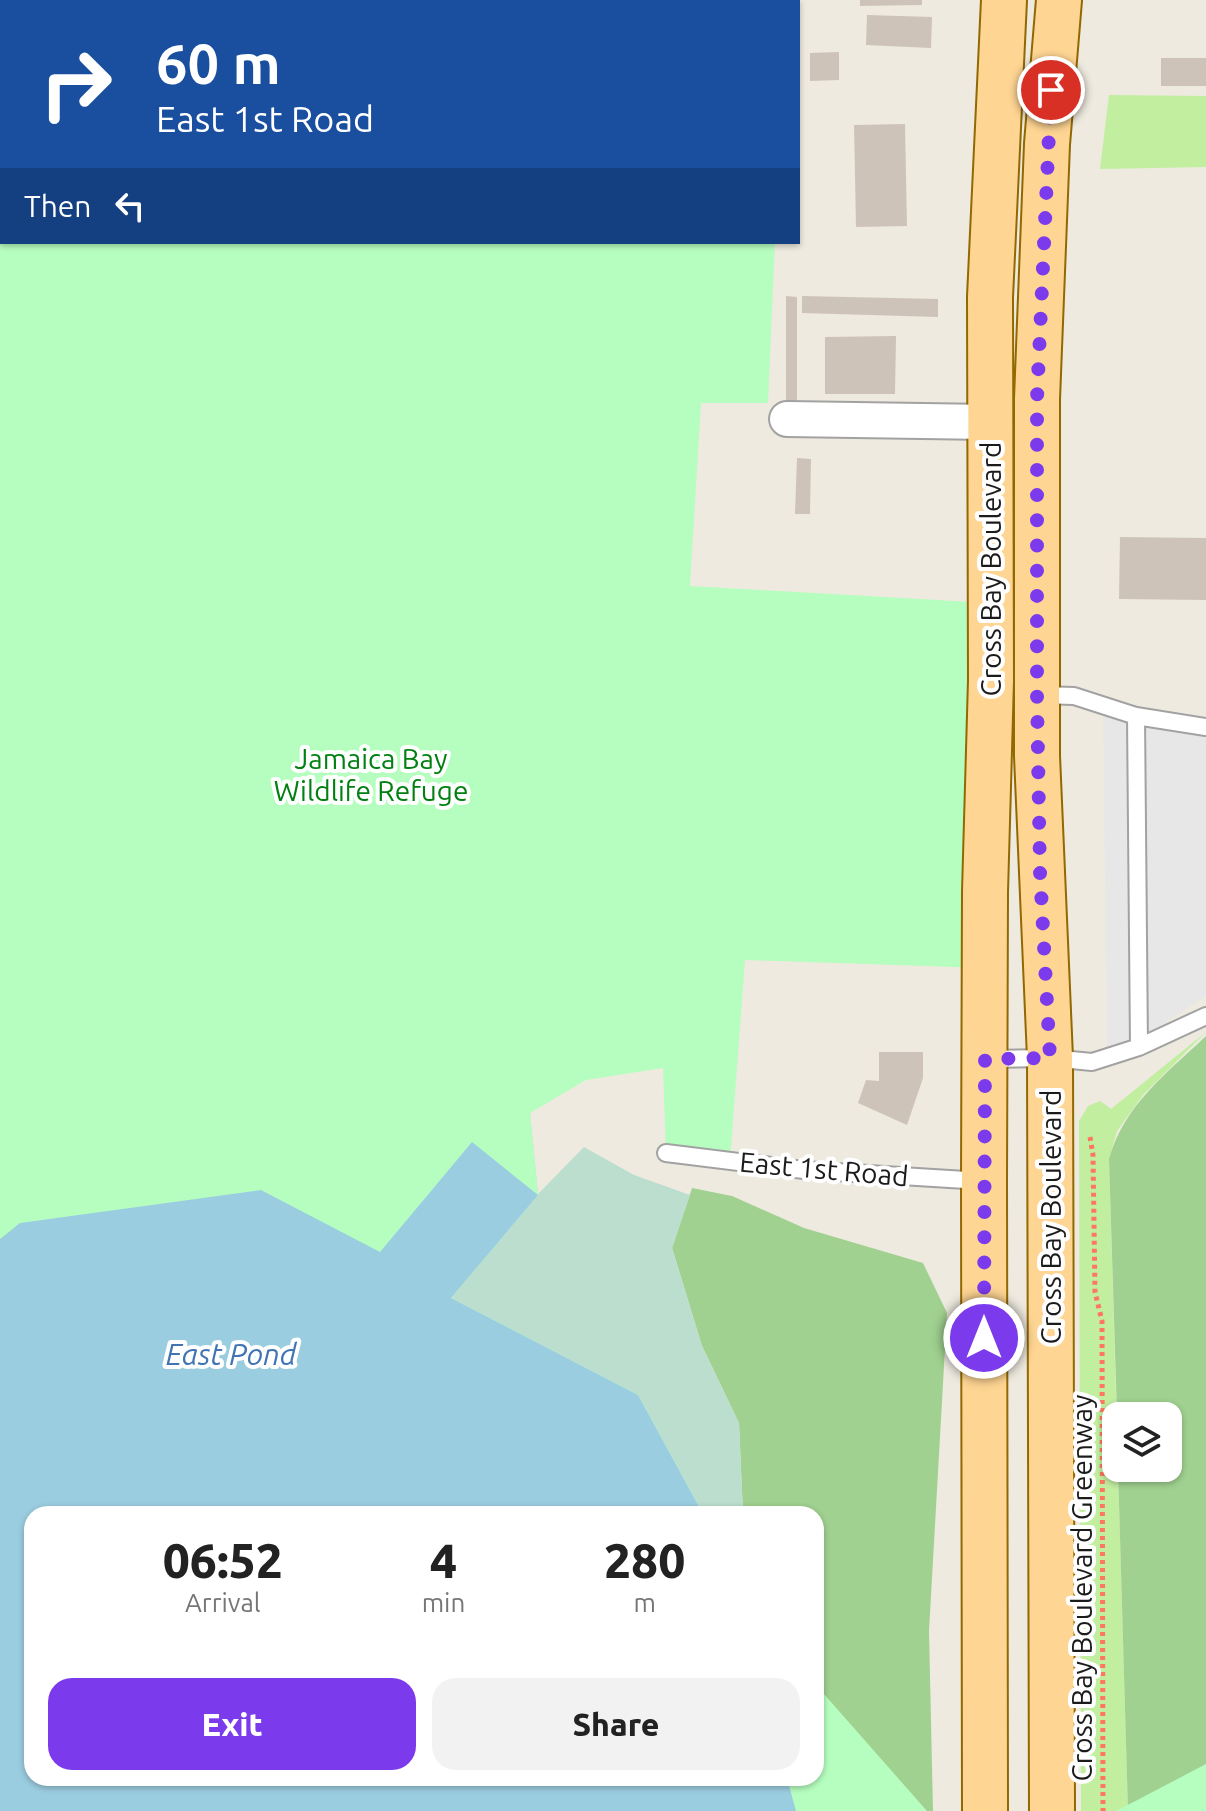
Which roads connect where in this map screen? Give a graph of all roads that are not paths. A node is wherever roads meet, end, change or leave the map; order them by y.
1 (1004, 0) edge
2 (1059, 0) edge
3 (787, 419) dead end
4 (990, 422) junction
5 (1037, 695) junction
6 (1136, 716) junction
7 (1206, 727) edge
8 (1206, 1016) edge
9 (1139, 1047) junction
10 (1050, 1058) junction
11 (985, 1059) junction
12 (666, 1153) dead end
13 (984, 1181) junction
14 (985, 1811) edge
15 (1052, 1811) edge

1 - 4 main road, Cross Bay Boulevard
2 - 5 main road, Cross Bay Boulevard
3 - 4 street
4 - 11 main road, Cross Bay Boulevard
5 - 6 lane
5 - 10 main road, Cross Bay Boulevard
6 - 7 lane
6 - 9 lane
8 - 9 lane
9 - 10 lane
10 - 11 lane
10 - 15 main road, Cross Bay Boulevard
11 - 13 main road, Cross Bay Boulevard
12 - 13 lane, East 1st Road
13 - 14 main road, Cross Bay Boulevard

